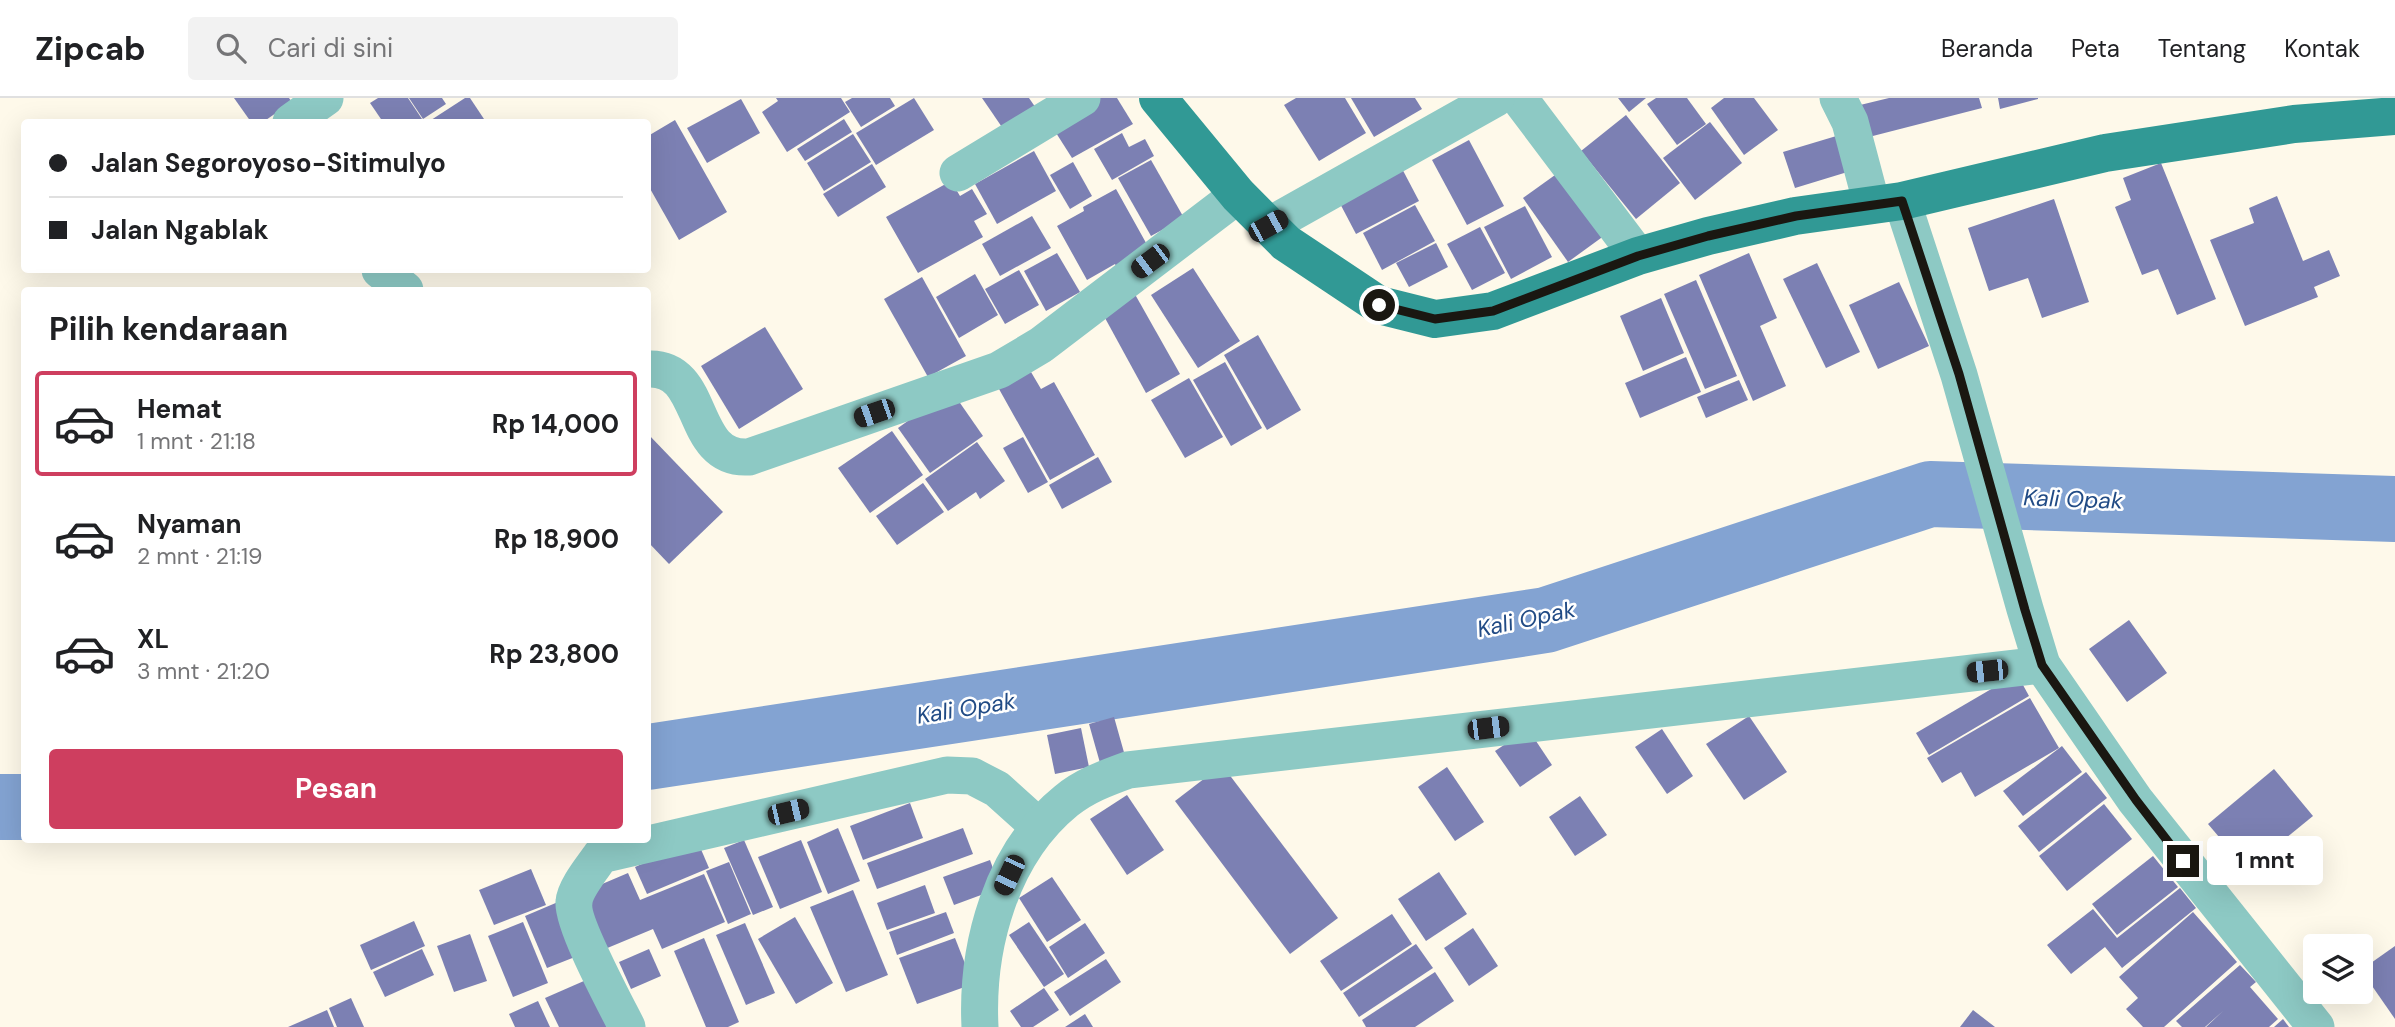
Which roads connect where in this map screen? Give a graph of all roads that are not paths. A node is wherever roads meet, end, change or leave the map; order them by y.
1 (326, 98) edge
2 (1082, 98) edge
3 (1158, 98) edge
4 (1496, 98) edge
5 (1519, 98) edge
6 (1838, 98) edge
7 (2395, 116) edge
8 (295, 119) edge
9 (958, 173) dead end
10 (1238, 195) junction
11 (1887, 203) junction
12 (1268, 226) junction
13 (1638, 256) junction
14 (384, 273) edge
15 (401, 287) edge
16 (651, 369) edge
17 (2042, 665) junction
18 (1038, 826) junction
19 (627, 1027) edge
20 (979, 1027) edge
21 (2316, 1027) edge

1 - 8 street
2 - 9 street
3 - 10 main road
4 - 12 street
5 - 13 street
6 - 11 street
7 - 11 main road
10 - 12 main road
10 - 16 street
11 - 13 main road
11 - 17 street
12 - 13 main road
14 - 15 street
17 - 18 street
17 - 21 street
18 - 19 street
18 - 20 street

